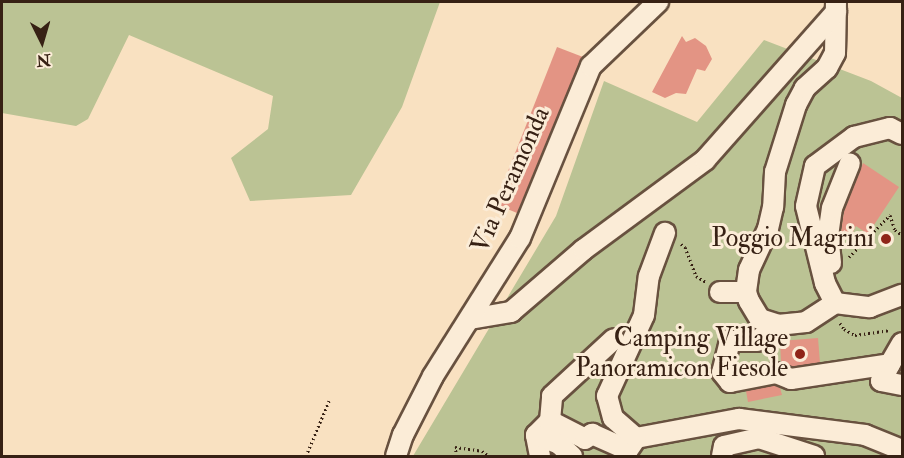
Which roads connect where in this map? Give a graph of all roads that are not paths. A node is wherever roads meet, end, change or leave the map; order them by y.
1 (658, 2) edge
2 (836, 7) edge
3 (903, 134) edge
4 (849, 163) dead end
5 (665, 233) road end
6 (827, 277) junction
7 (747, 285) junction
8 (720, 292) road end
9 (903, 295) edge
10 (837, 311) junction
11 (470, 320) junction
12 (778, 326) junction
13 (898, 336) edge
14 (614, 339) dead end
15 (890, 364) junction
16 (903, 385) edge
17 (543, 428) junction
18 (636, 438) junction
19 (589, 448) edge
20 (903, 450) edge
21 (396, 456) edge
22 (540, 456) edge
23 (572, 456) edge
24 (722, 456) edge
25 (814, 456) edge

1 - 11 street, Via Peramonda
2 - 7 street
2 - 11 street
3 - 6 street
4 - 6 street
5 - 18 street
6 - 10 street
7 - 8 street
7 - 12 street
9 - 10 street
10 - 12 street
11 - 21 street, Via Peramonda
12 - 15 street
13 - 15 street
14 - 17 street
15 - 16 street
17 - 19 street
17 - 22 street
17 - 23 street
18 - 19 street
18 - 20 street
24 - 25 street

